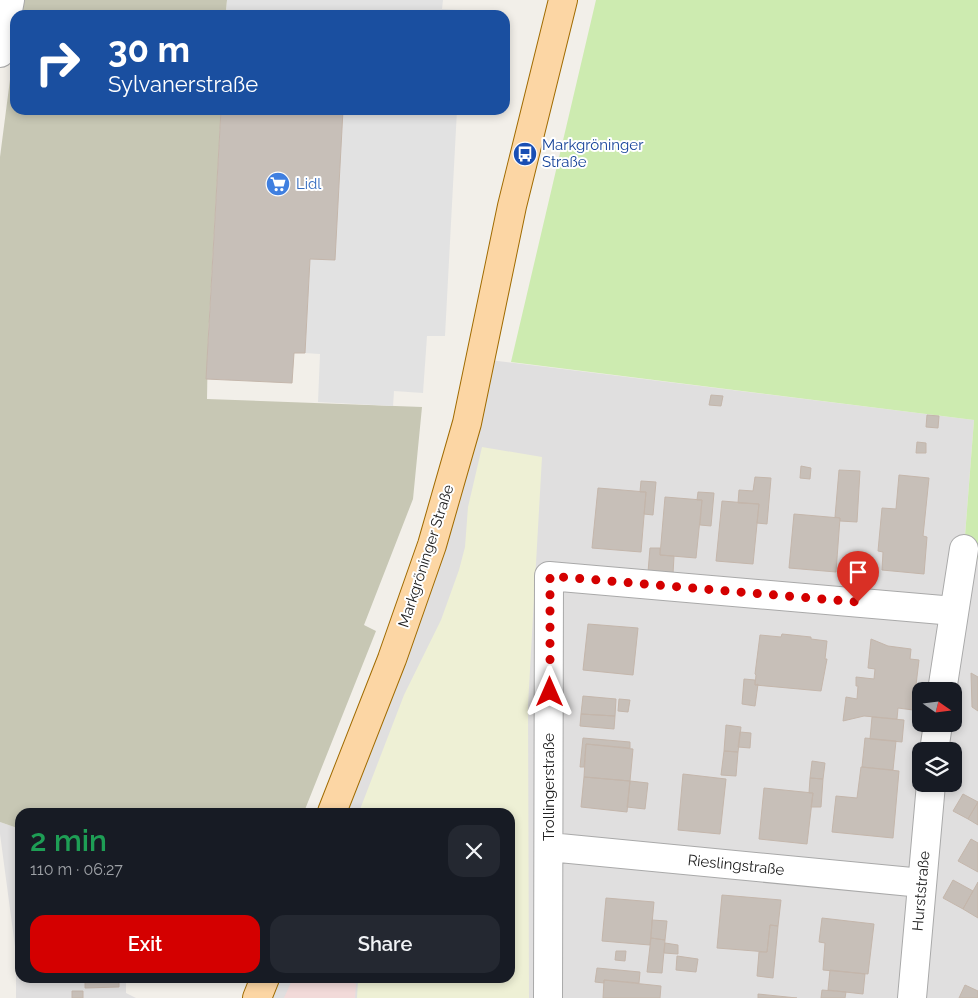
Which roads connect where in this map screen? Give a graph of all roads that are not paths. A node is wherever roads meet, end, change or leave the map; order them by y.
1 (10, 0) edge
2 (563, 0) edge
3 (0, 53) edge
4 (964, 549) dead end
5 (954, 611) junction
6 (943, 682) edge
7 (930, 792) edge
8 (334, 808) edge
9 (550, 847) junction
10 (922, 883) junction
11 (263, 983) edge
12 (257, 998) edge
13 (548, 998) edge
14 (912, 998) edge

1 - 3 street
2 - 8 main road, Markgröninger Straße
4 - 5 street
5 - 6 street
5 - 9 street, Trollingerstraße
7 - 10 street, Hurststraße
9 - 10 street, Rieslingstraße
9 - 13 street, Trollingerstraße
10 - 14 street, Hurststraße
11 - 12 main road

